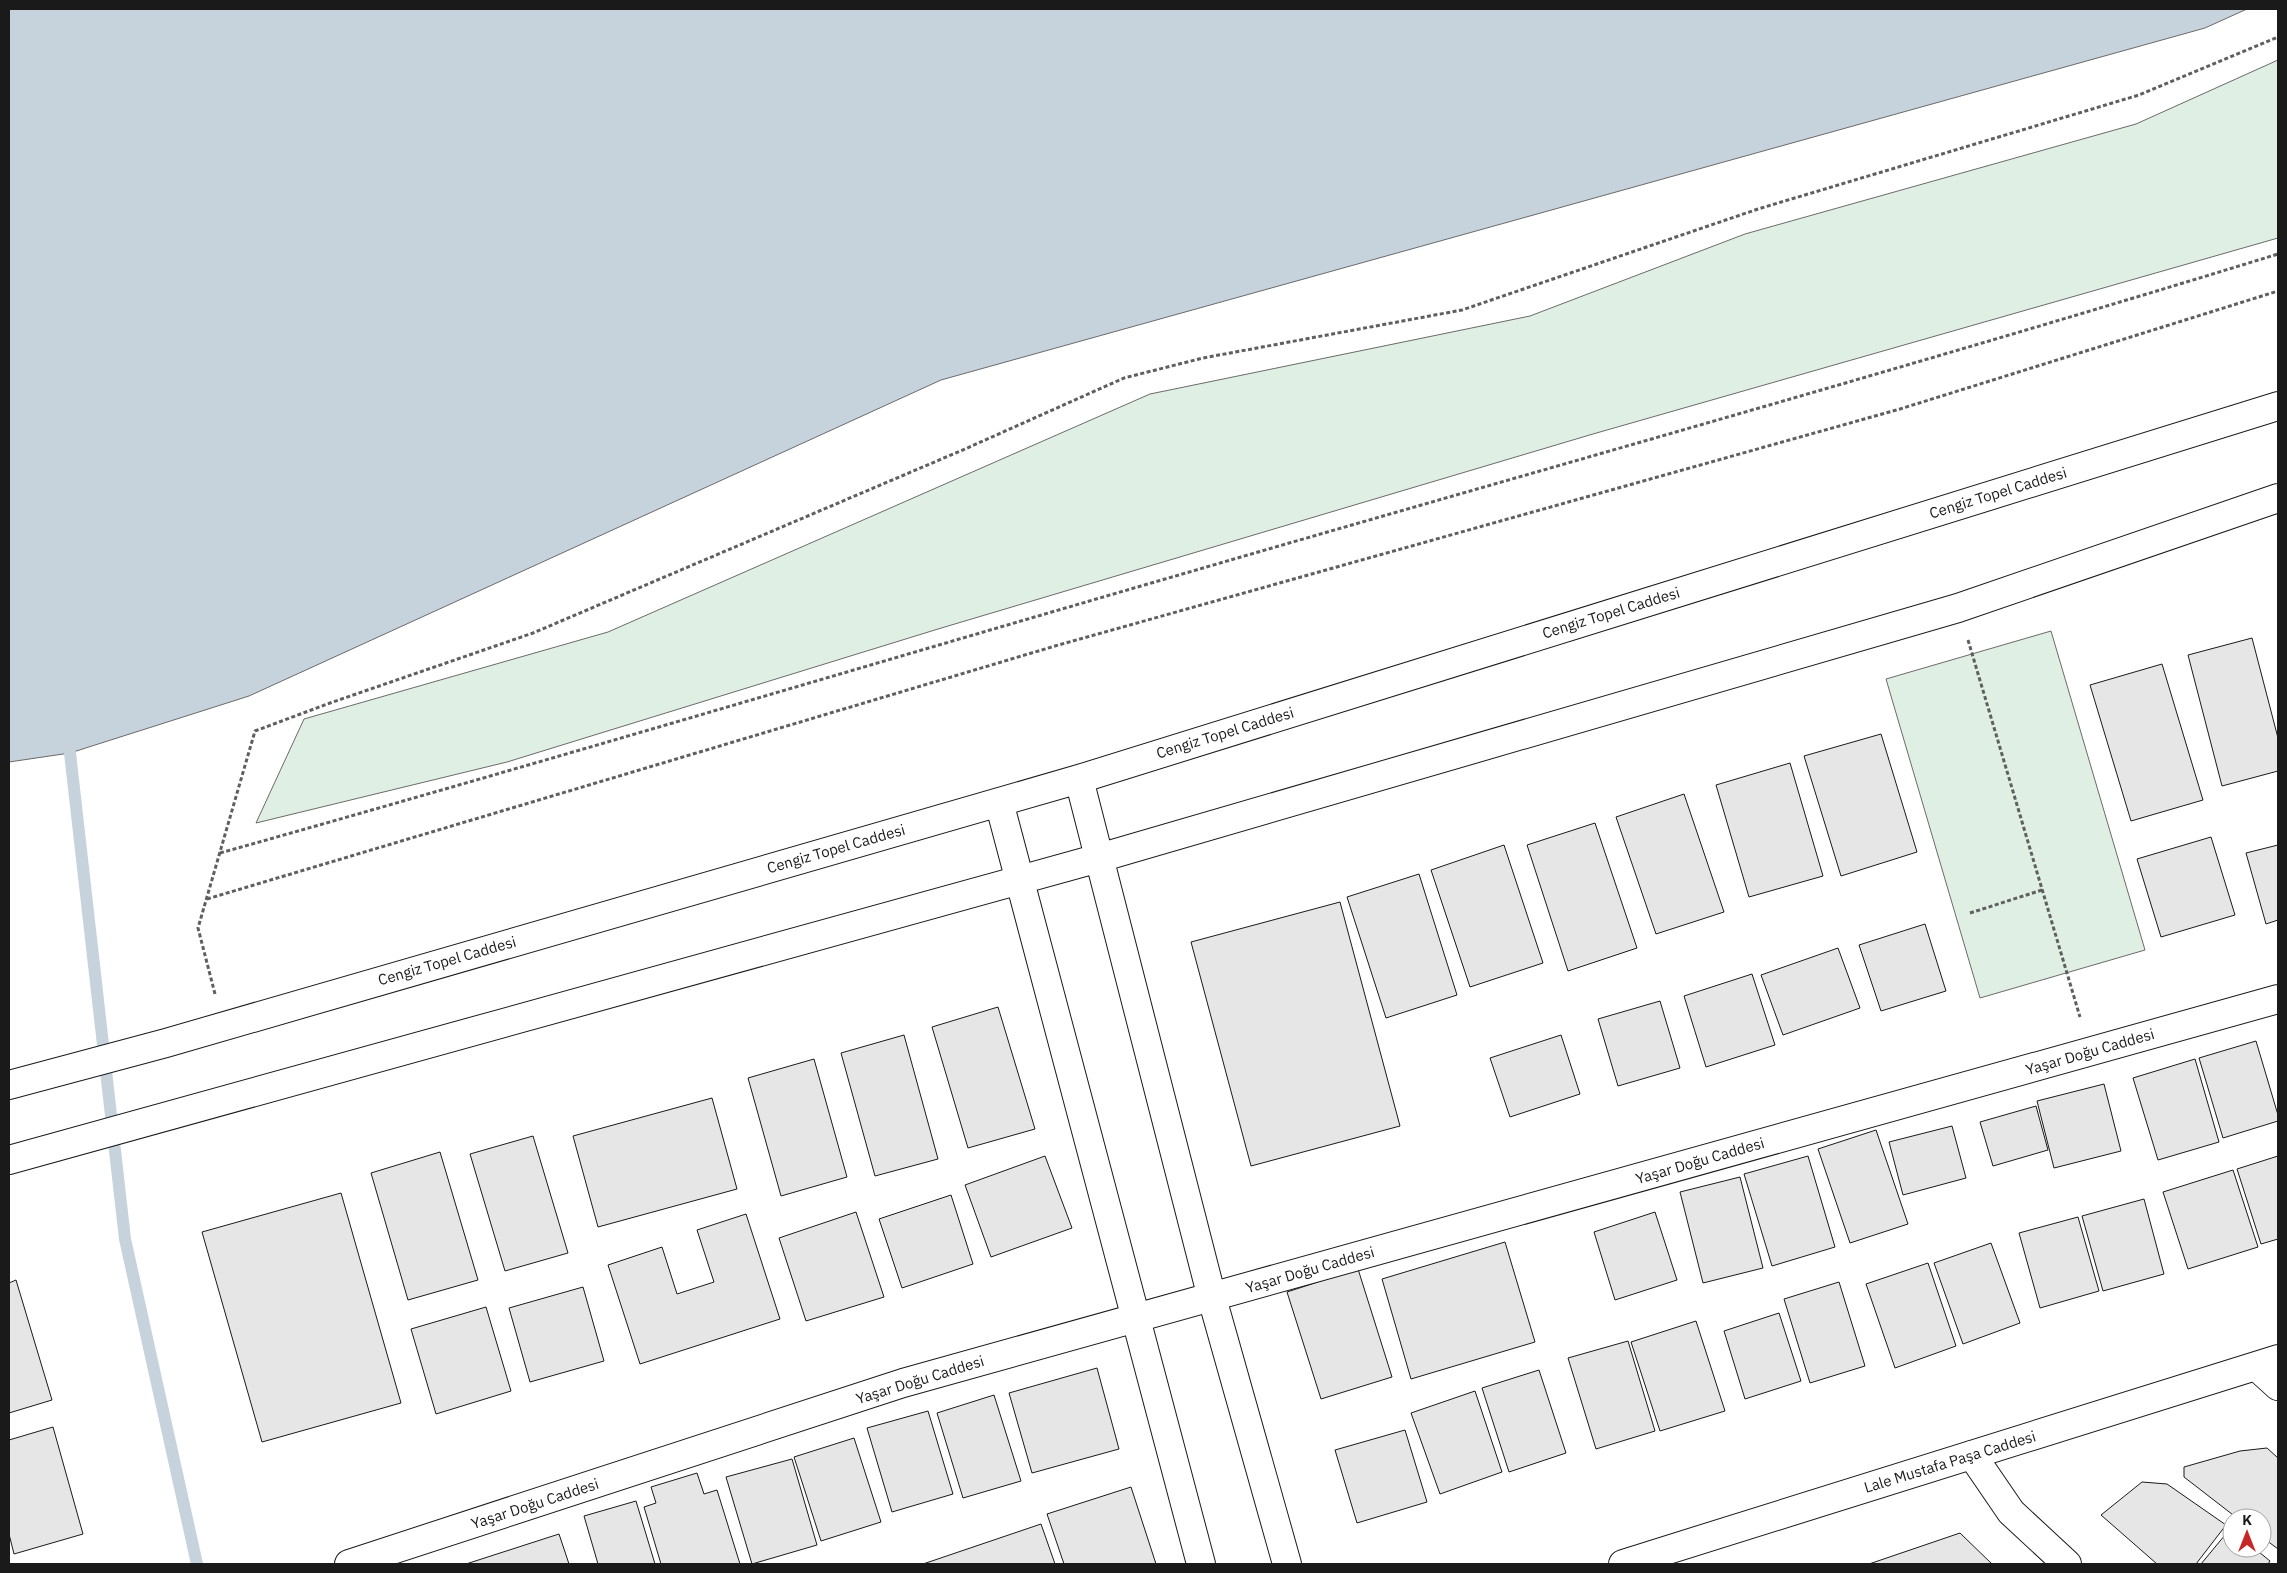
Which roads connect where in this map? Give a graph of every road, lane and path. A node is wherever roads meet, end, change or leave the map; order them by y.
1 (2278, 37) edge
2 (2278, 254) edge
3 (2278, 291) edge
4 (2278, 406) edge
5 (2278, 498) edge
6 (1958, 608) junction
7 (1079, 778) junction
8 (999, 802) junction
9 (219, 853) junction
10 (1099, 858) junction
11 (1019, 880) junction
12 (2042, 890) junction
13 (206, 899) junction
14 (1970, 913) dead end
15 (2278, 999) edge
16 (224, 1026) junction
17 (2090, 1052) junction
18 (9, 1085) edge
19 (9, 1160) edge
20 (1212, 1298) junction
21 (1135, 1319) junction
22 (2267, 1363) edge
23 (2278, 1386) edge
24 (1972, 1455) junction
25 (349, 1564) edge
26 (1201, 1564) edge
27 (1287, 1564) edge
28 (1622, 1564) edge
29 (2068, 1564) edge

1 - 9 path
2 - 9 path
3 - 13 path
4 - 7 street, Cengiz Topel Caddesi
5 - 6 street
6 - 10 street
6 - 12 path
7 - 8 street, Cengiz Topel Caddesi
7 - 10 street
8 - 11 street
8 - 16 street, Cengiz Topel Caddesi
9 - 13 path
10 - 11 street
10 - 20 street
11 - 19 street
11 - 21 street
12 - 14 path
12 - 17 path
13 - 16 path
15 - 17 street, Yaşar Doğu Caddesi
16 - 18 street, Cengiz Topel Caddesi
17 - 20 street, Yaşar Doğu Caddesi
20 - 21 street, Yaşar Doğu Caddesi
20 - 27 street
21 - 25 street, Yaşar Doğu Caddesi
21 - 26 street
22 - 23 street
22 - 24 street, Lale Mustafa Paşa Caddesi
24 - 28 street, Lale Mustafa Paşa Caddesi
24 - 29 street

